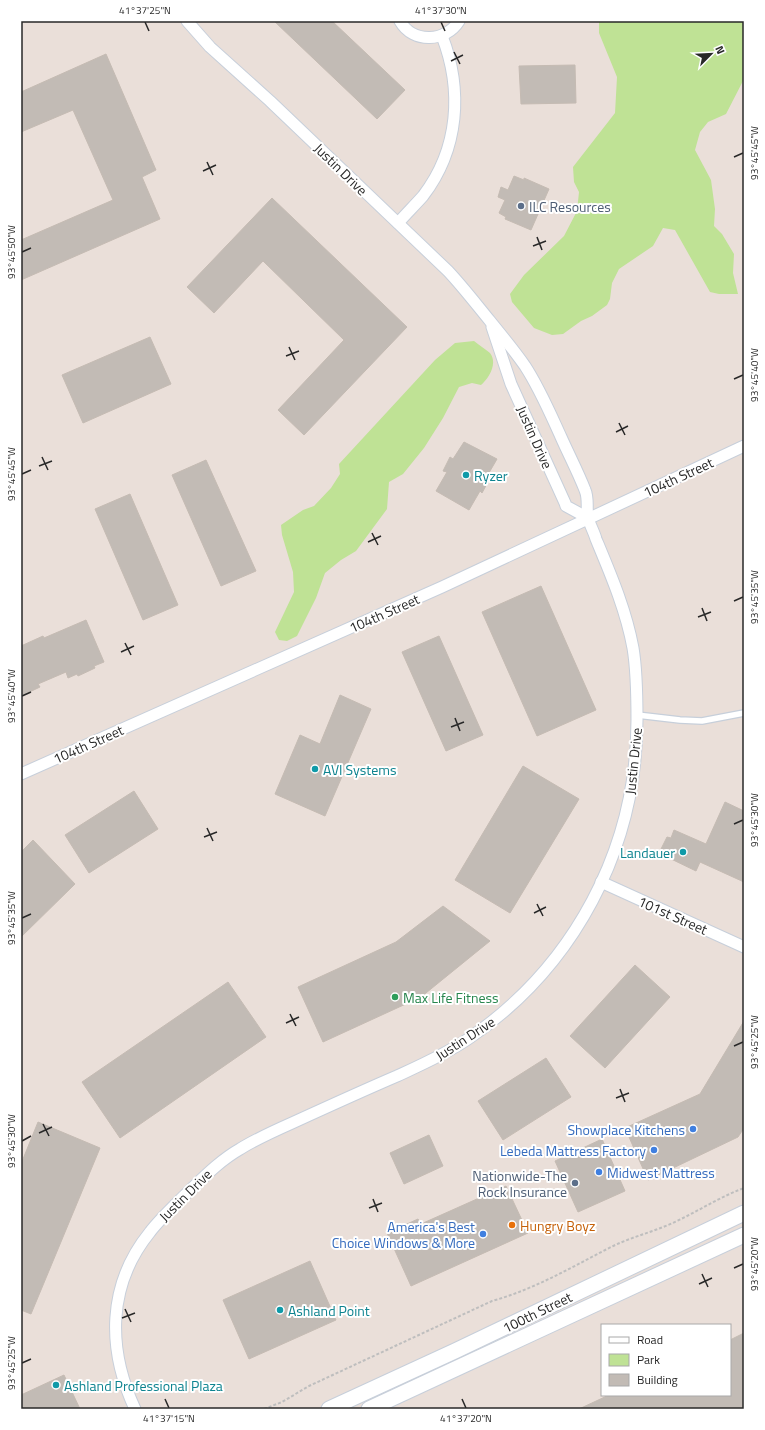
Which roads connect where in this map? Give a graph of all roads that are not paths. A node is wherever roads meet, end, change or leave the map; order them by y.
1 (187, 21) edge
2 (400, 21) edge
3 (459, 21) edge
4 (442, 36) junction
5 (398, 223) junction
6 (490, 322) junction
7 (744, 446) edge
8 (588, 518) junction
9 (744, 712) edge
10 (637, 715) junction
11 (21, 774) edge
12 (601, 882) junction
13 (744, 947) edge
14 (744, 1213) edge
15 (744, 1235) edge
16 (135, 1409) edge
17 (328, 1409) edge
18 (369, 1409) edge

1 - 5 street, Justin Drive
2 - 4 street
3 - 4 street
4 - 5 street
5 - 6 street, Justin Drive
6 - 8 street, Justin Drive
6 - 8 street, Justin Drive
7 - 8 street, 104th Street
8 - 10 street, Justin Drive
8 - 11 street, 104th Street
9 - 10 lane
10 - 12 street, Justin Drive
12 - 13 street, 101st Street
12 - 16 street, Justin Drive
14 - 17 main road, 100th Street
15 - 18 main road, 100th Street

